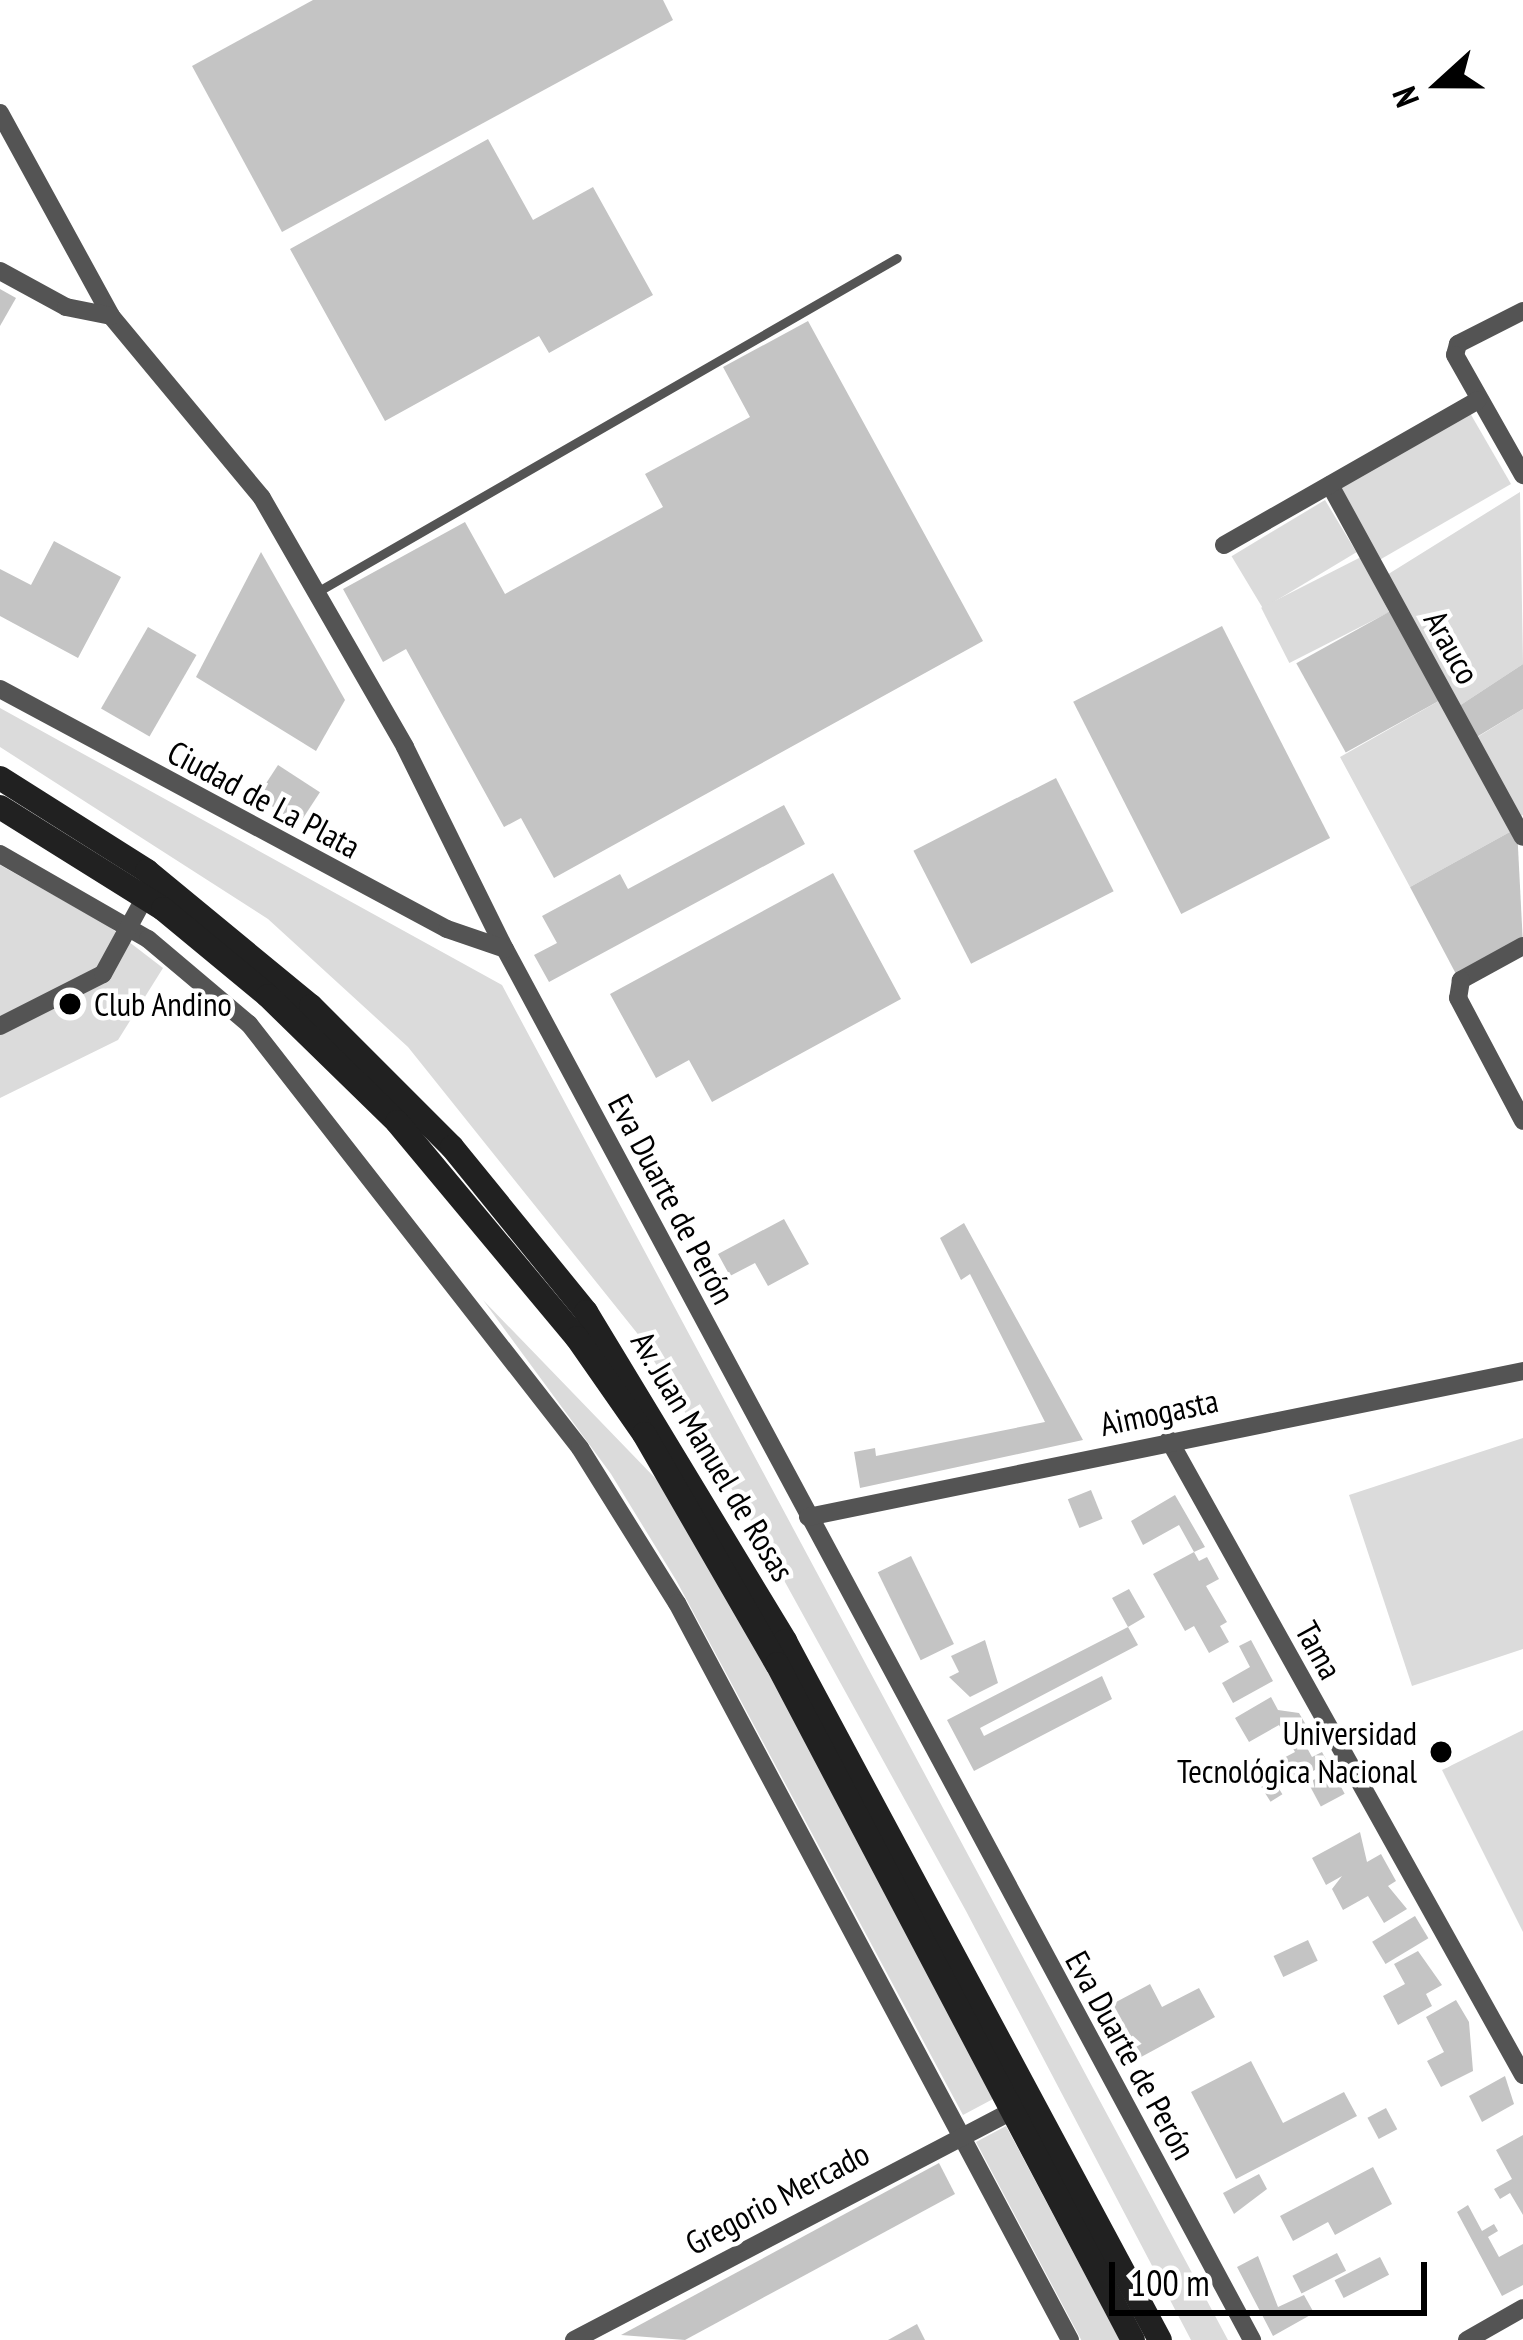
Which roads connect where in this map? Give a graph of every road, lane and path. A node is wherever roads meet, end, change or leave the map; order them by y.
1 (0, 113) edge
2 (897, 258) dead end
3 (0, 271) edge
4 (1523, 310) edge
5 (111, 316) junction
6 (1478, 400) junction
7 (1523, 475) edge
8 (1330, 484) junction
9 (1225, 545) dead end
10 (313, 595) junction
11 (0, 689) edge
12 (0, 778) edge
13 (0, 807) edge
14 (1523, 837) edge
15 (0, 854) edge
16 (145, 897) junction
17 (130, 929) junction
18 (1523, 946) edge
19 (505, 949) junction
20 (0, 1026) edge
21 (1523, 1121) edge
22 (1523, 1372) edge
23 (1169, 1440) junction
24 (808, 1517) junction
25 (1523, 2075) edge
26 (1011, 2112) junction
27 (963, 2134) junction
28 (1523, 2308) edge
29 (574, 2340) edge
30 (1070, 2340) edge
31 (1132, 2340) edge
32 (1160, 2340) edge
33 (1252, 2340) edge
34 (1467, 2340) edge

1 - 5 street, Eva Duarte de Perón
2 - 10 lane
3 - 5 street
4 - 6 street
5 - 10 street, Eva Duarte de Perón
6 - 7 street
6 - 8 street
8 - 9 street
8 - 14 street, Arauco
10 - 19 street, Eva Duarte de Perón
11 - 19 street, Ciudad de La Plata
12 - 32 main road, Av. Juan Manuel de Rosas
13 - 16 main road, Av. Juan Manuel de Rosas
15 - 17 street
16 - 17 street
16 - 26 main road, Av. Juan Manuel de Rosas
17 - 20 street
17 - 27 street
18 - 21 street
19 - 24 street, Eva Duarte de Perón
22 - 23 street, Aimogasta
23 - 24 street, Aimogasta
23 - 25 street, Tama
24 - 33 street, Eva Duarte de Perón
26 - 27 street, Gregorio Mercado
26 - 31 main road, Av. Juan Manuel de Rosas
27 - 29 street, Gregorio Mercado
27 - 30 street
28 - 34 street

